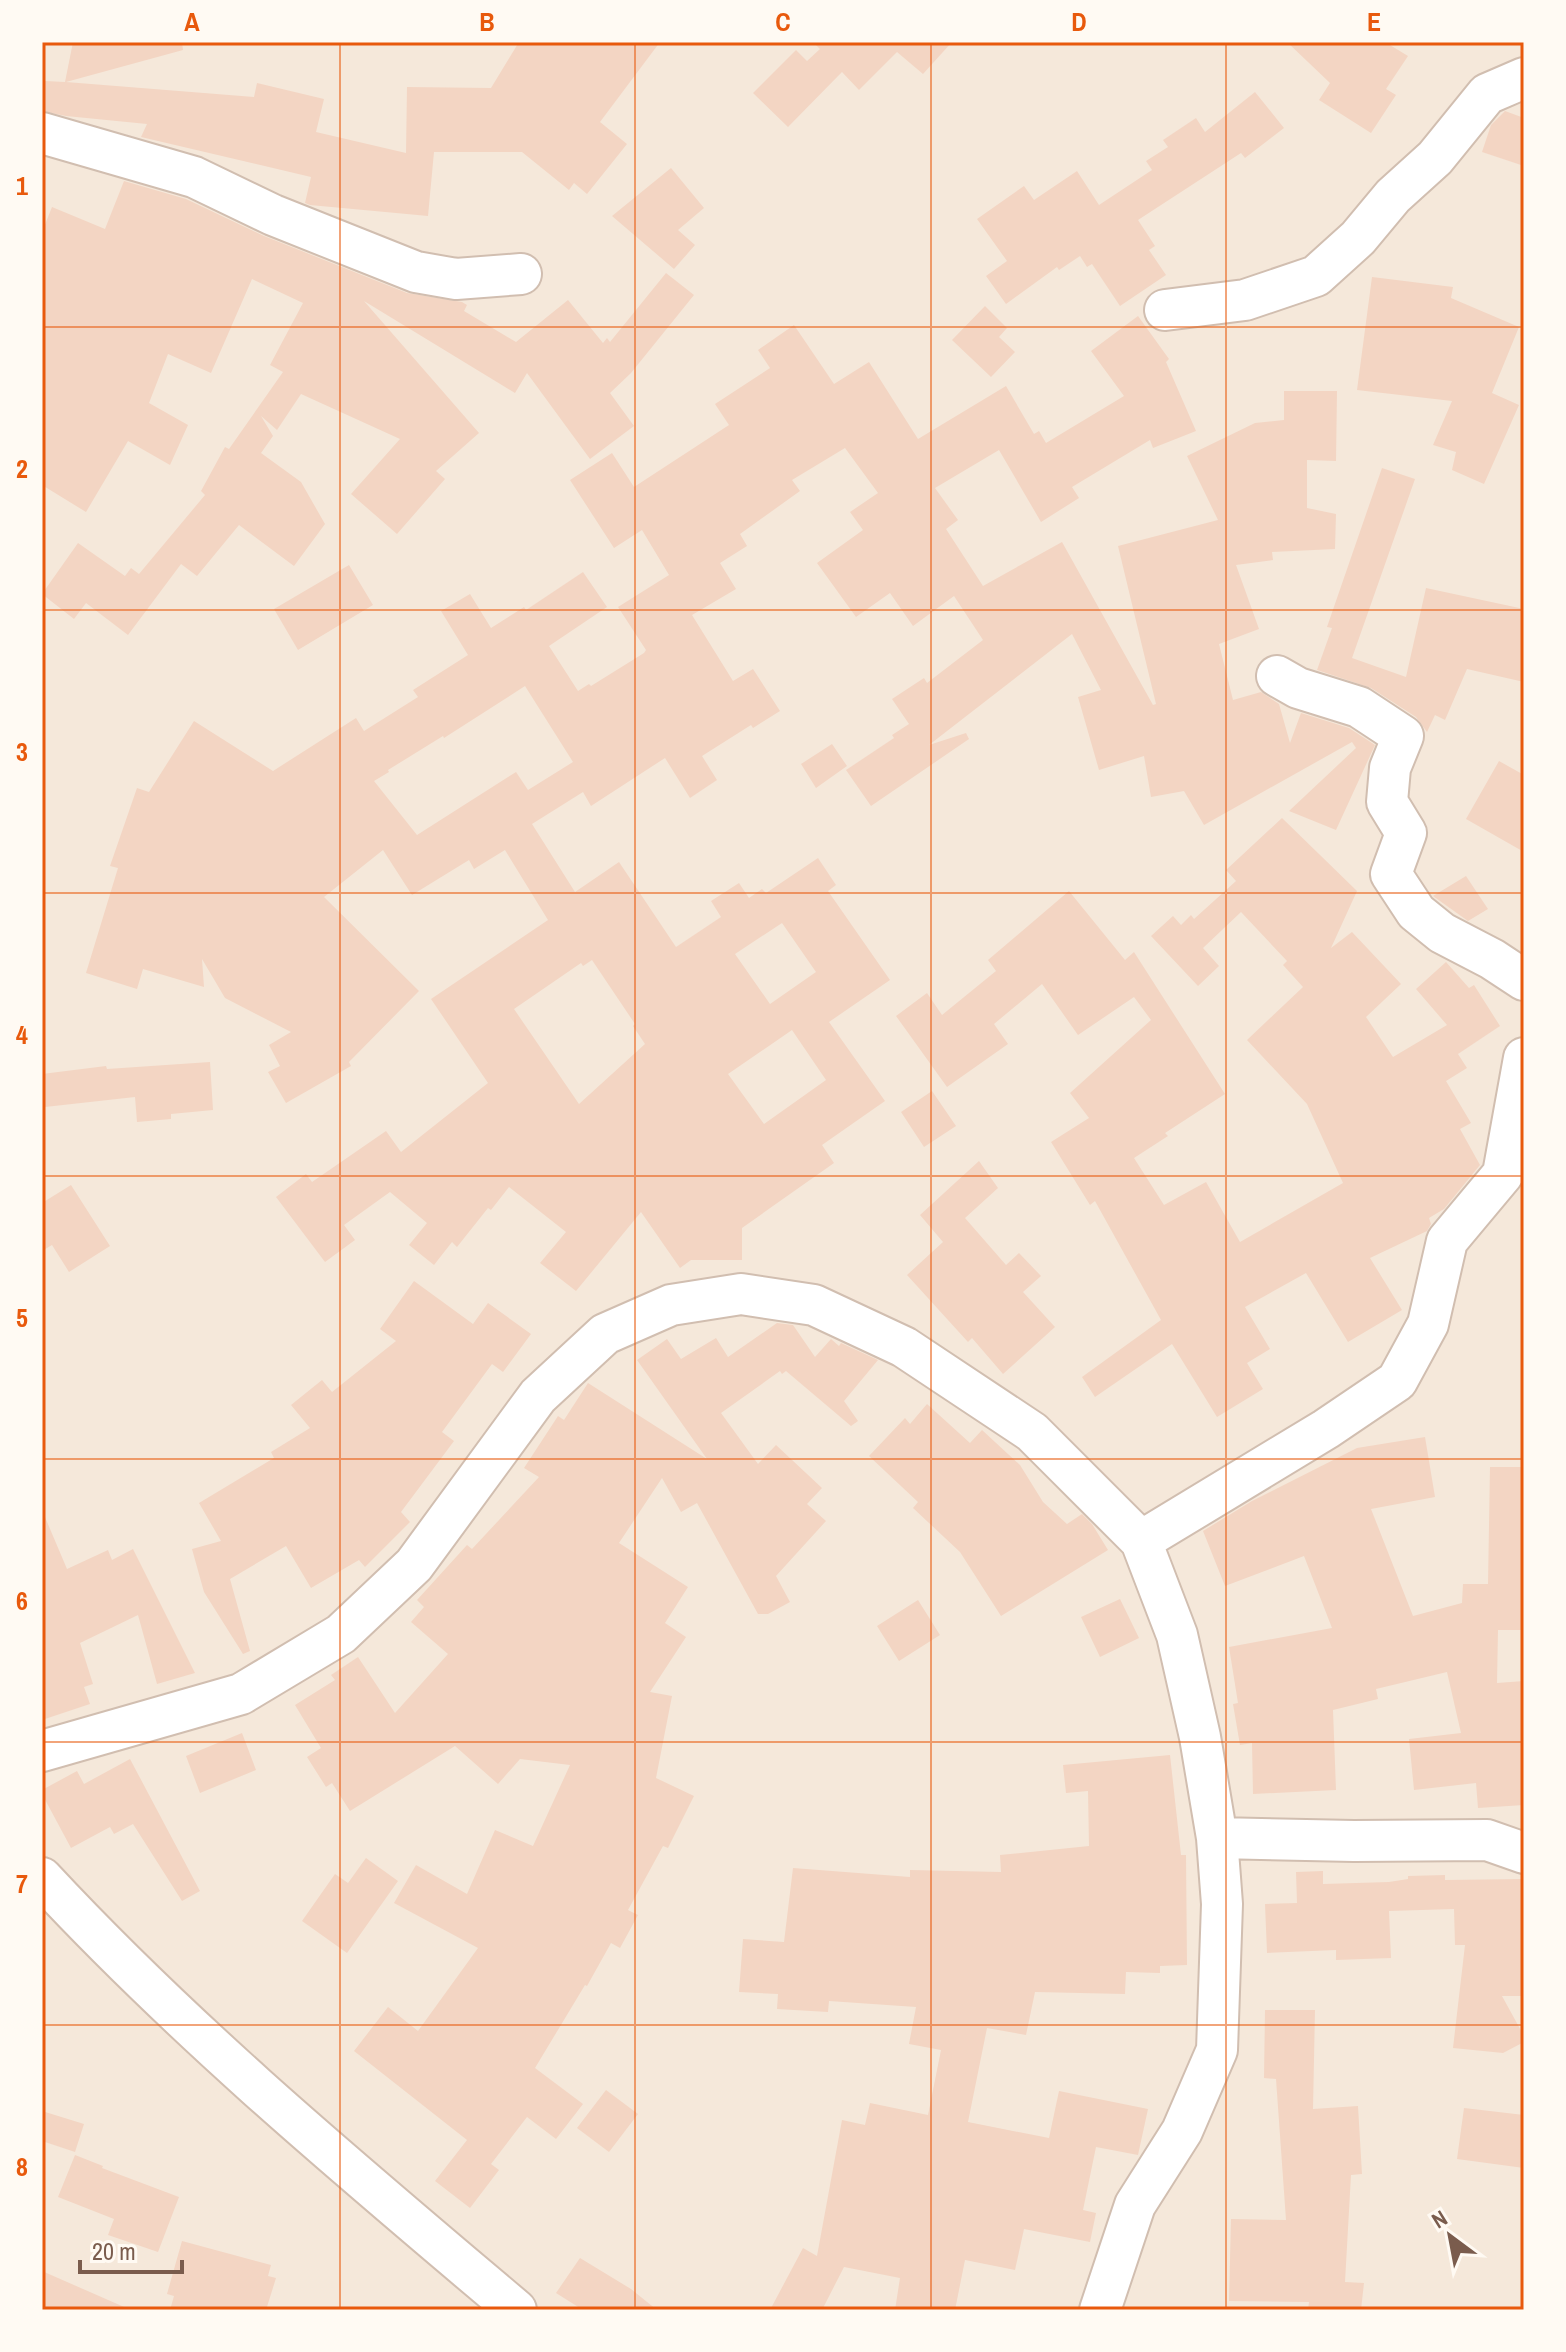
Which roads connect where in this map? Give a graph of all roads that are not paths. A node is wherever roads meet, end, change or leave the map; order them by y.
1 (1524, 78) edge
2 (42, 133) edge
3 (521, 274) dead end
4 (1165, 310) dead end
5 (1277, 676) dead end
6 (1524, 980) edge
7 (1524, 1058) edge
8 (1141, 1541) junction
9 (42, 1751) edge
10 (1217, 1838) junction
11 (1524, 1853) edge
12 (42, 1878) edge
13 (516, 2310) edge
14 (1100, 2310) edge

1 - 4 street
2 - 3 street
5 - 6 street
7 - 8 street
8 - 9 street
8 - 10 street
10 - 11 street
10 - 14 street
12 - 13 street

